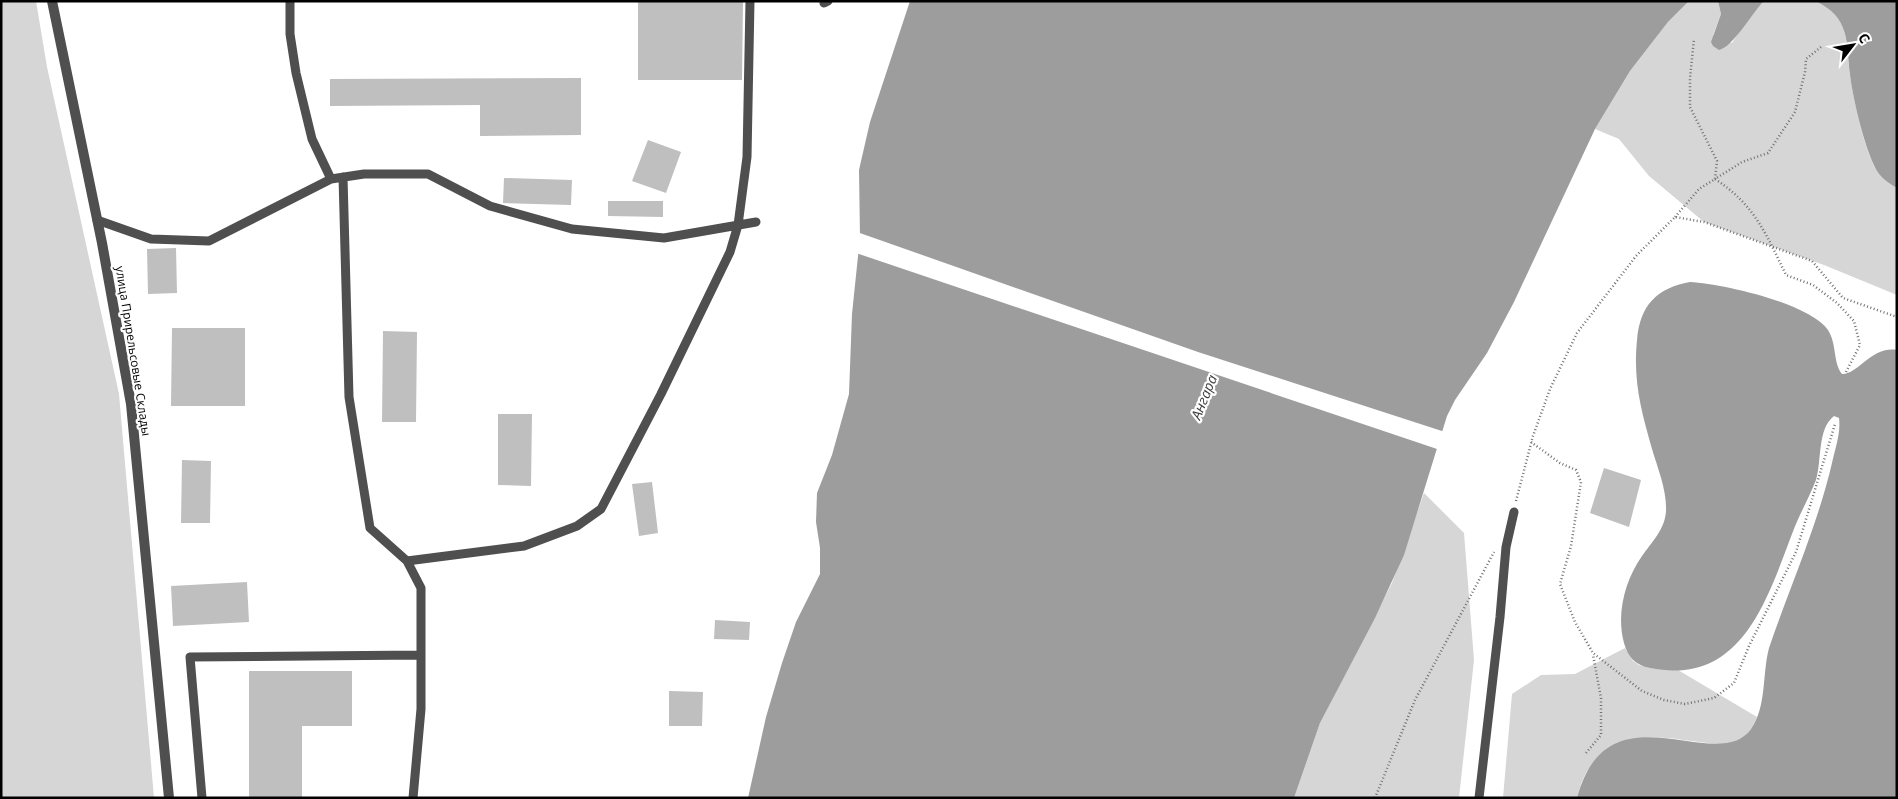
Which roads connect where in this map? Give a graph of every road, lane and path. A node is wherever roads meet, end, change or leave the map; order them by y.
1 (52, 1) edge
2 (290, 1) edge
3 (750, 1) edge
4 (1694, 39) dead end
5 (1821, 47) dead end
6 (343, 177) junction
7 (331, 179) junction
8 (1715, 179) junction
9 (1675, 217) junction
10 (97, 220) junction
11 (756, 222) dead end
12 (738, 225) junction
13 (1772, 246) junction
14 (1897, 317) edge
15 (1846, 372) dead end
16 (1835, 424) dead end
17 (1531, 442) junction
18 (1514, 512) joint
19 (1496, 547) dead end
20 (407, 561) junction
21 (1593, 653) junction
22 (421, 656) junction
23 (1586, 753) dead end
24 (169, 798) edge
25 (202, 798) edge
26 (413, 798) edge
27 (1375, 798) edge
28 (1479, 798) edge

1 - 10 street, улица Прирельсовые Склады
2 - 7 lane
3 - 12 lane
4 - 8 path
5 - 8 path
6 - 7 lane
6 - 12 lane
6 - 20 lane
7 - 10 lane
8 - 9 path
8 - 13 path
9 - 13 path
9 - 17 path
10 - 24 street, улица Прирельсовые Склады
11 - 12 lane
12 - 20 lane
13 - 14 path
13 - 15 path
16 - 21 path
17 - 18 path
17 - 21 path
18 - 28 lane
19 - 27 path
20 - 22 lane
21 - 23 path
22 - 25 lane
22 - 26 lane

